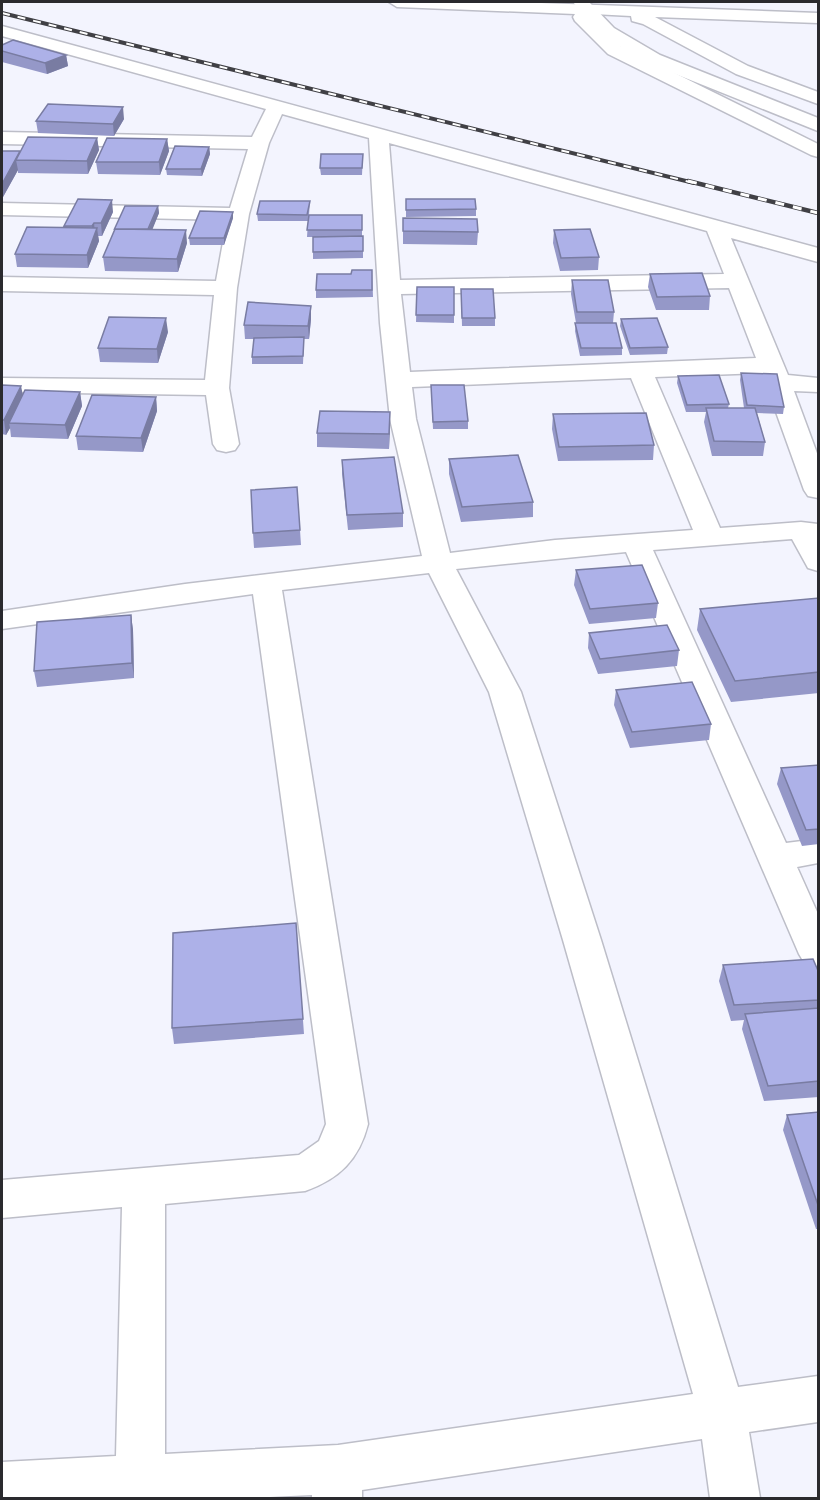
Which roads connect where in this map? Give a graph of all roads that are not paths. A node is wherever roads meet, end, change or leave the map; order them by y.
1 (397, 2) edge
2 (813, 2) edge
3 (585, 5) edge
4 (612, 6) edge
5 (664, 7) edge
6 (819, 7) edge
7 (819, 18) edge
8 (6, 35) edge
9 (819, 98) edge
10 (276, 107) junction
11 (819, 108) edge
12 (819, 125) edge
13 (379, 136) junction
14 (2, 138) edge
15 (259, 143) junction
16 (819, 151) edge
17 (2, 209) edge
18 (239, 214) junction
19 (716, 228) junction
20 (819, 255) edge
21 (737, 281) junction
22 (2, 284) edge
23 (389, 287) junction
24 (226, 288) junction
25 (639, 370) junction
26 (775, 373) junction
27 (398, 380) junction
28 (2, 385) edge
29 (819, 385) edge
30 (218, 388) junction
31 (226, 444) dead end
32 (819, 490) edge
33 (810, 531) edge
34 (710, 537) junction
35 (636, 543) junction
36 (819, 562) edge
37 (438, 563) junction
38 (266, 583) junction
39 (2, 620) edge
40 (819, 851) edge
41 (775, 857) junction
42 (819, 954) edge
43 (144, 1187) junction
44 (2, 1199) edge
45 (819, 1400) edge
46 (722, 1413) junction
47 (140, 1480) junction
48 (338, 1484) edge
49 (2, 1487) edge
50 (735, 1498) edge

1 - 3 street
2 - 6 street
3 - 4 street
3 - 12 street
3 - 16 street
4 - 5 street
4 - 9 street
4 - 11 street
5 - 7 street
8 - 10 street
10 - 13 street
10 - 15 street
13 - 19 street
13 - 23 street
14 - 15 street
15 - 18 street
17 - 18 street
18 - 24 street
19 - 20 street
19 - 21 street
21 - 23 street
21 - 26 street
22 - 24 street
23 - 27 street
24 - 30 street
25 - 26 street
25 - 27 street
25 - 34 street
26 - 29 street
26 - 32 street
27 - 37 street
28 - 30 street
30 - 31 street
33 - 34 street
33 - 36 street
34 - 35 street
35 - 37 street
35 - 41 street
37 - 38 street
37 - 46 street
38 - 39 street
38 - 43 street
40 - 41 street
41 - 42 street
43 - 44 street
43 - 47 street
45 - 46 street
46 - 48 street
46 - 50 street
47 - 48 street
47 - 49 street

